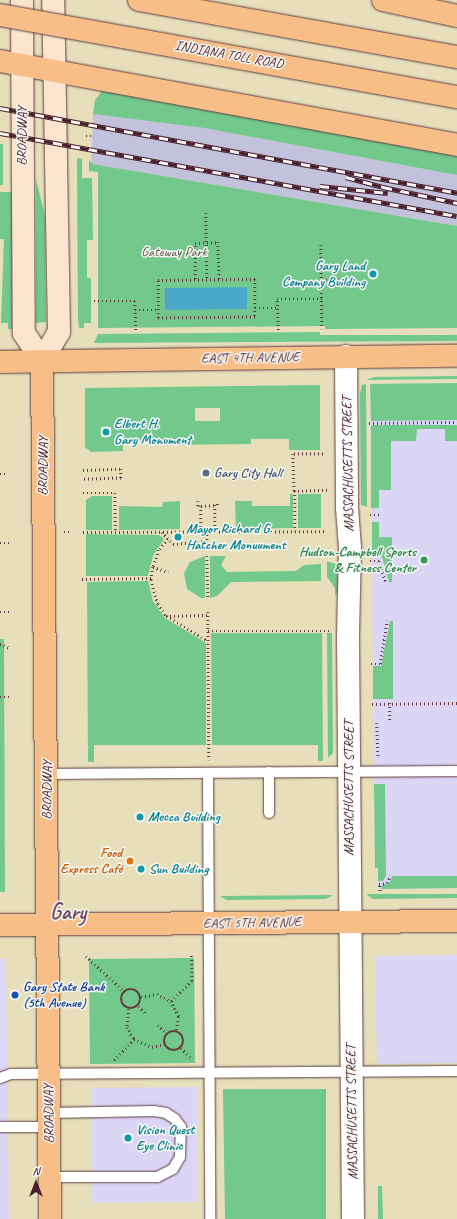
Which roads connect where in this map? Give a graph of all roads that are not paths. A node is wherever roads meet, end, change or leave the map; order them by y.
1 (22, 0) edge
2 (53, 0) edge
3 (139, 0) edge
4 (383, 0) edge
5 (0, 15) edge
6 (457, 16) edge
7 (457, 57) edge
8 (0, 61) edge
9 (21, 65) junction
10 (53, 71) junction
11 (457, 97) edge
12 (457, 145) edge
13 (346, 356) junction
14 (457, 356) edge
15 (42, 361) junction
16 (0, 362) edge
17 (349, 771) junction
18 (457, 771) edge
19 (268, 772) junction
20 (208, 773) junction
21 (47, 774) junction
22 (268, 813) dead end
23 (350, 921) junction
24 (457, 921) edge
25 (47, 924) junction
26 (208, 924) junction
27 (0, 925) edge
28 (457, 1071) edge
29 (0, 1073) edge
30 (352, 1073) junction
31 (11, 1074) junction
32 (48, 1074) junction
33 (209, 1074) junction
34 (0, 1078) edge
35 (0, 1084) edge
36 (49, 1120) junction
37 (0, 1127) edge
38 (50, 1177) junction
39 (50, 1219) edge
40 (210, 1219) edge
41 (353, 1219) edge

1 - 9 main road, BROADWAY
2 - 10 main road
3 - 7 main road
4 - 6 main road
5 - 11 main road, INDIANA TOLL ROAD, bridge
8 - 9 main road
9 - 10 main road
9 - 15 main road, BROADWAY
10 - 12 main road
10 - 15 main road
13 - 14 main road, EAST 4TH AVENUE
13 - 15 main road, EAST 4TH AVENUE
13 - 17 street, MASSACHUSETTS STREET
15 - 16 main road, EAST 4TH AVENUE
15 - 21 main road, BROADWAY
17 - 18 lane
17 - 19 lane
17 - 23 street, MASSACHUSETTS STREET
19 - 20 lane
19 - 22 lane
20 - 21 lane
20 - 26 lane
21 - 25 main road, BROADWAY
23 - 24 main road, EAST 5TH AVENUE
23 - 26 main road, EAST 5TH AVENUE
23 - 30 street, MASSACHUSETTS STREET
25 - 26 main road, EAST 5TH AVENUE
25 - 27 main road, EAST 5TH AVENUE
25 - 32 main road, BROADWAY
26 - 33 lane
28 - 30 lane
29 - 31 lane
30 - 33 lane
30 - 41 street, MASSACHUSETTS STREET
31 - 32 lane
31 - 34 lane
31 - 35 lane
32 - 33 lane
32 - 36 main road, BROADWAY
33 - 40 lane
36 - 37 lane
36 - 38 main road, BROADWAY
36 - 38 lane
38 - 39 main road, BROADWAY

